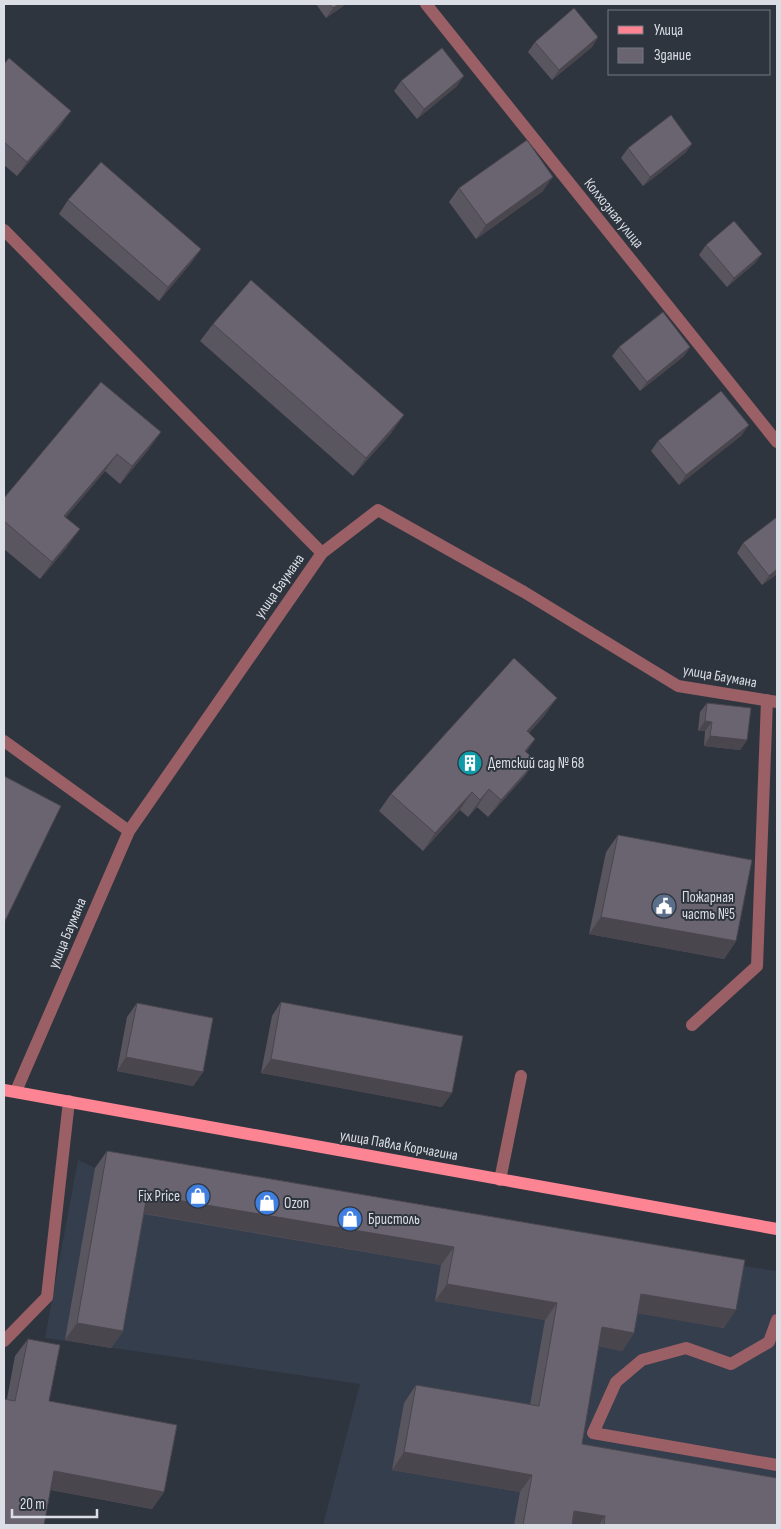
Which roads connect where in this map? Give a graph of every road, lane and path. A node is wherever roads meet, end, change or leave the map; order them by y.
1 (426, 4) edge
2 (4, 230) edge
3 (777, 442) edge
4 (322, 553) junction
5 (772, 701) edge
6 (4, 741) edge
7 (129, 830) junction
8 (692, 1026) dead end
9 (521, 1076) dead end
10 (10, 1091) edge
11 (69, 1101) junction
12 (500, 1180) junction
13 (777, 1229) edge
14 (777, 1320) edge
15 (4, 1341) edge
16 (593, 1433) junction
17 (591, 1449) edge
18 (777, 1465) edge

1 - 3 street, Колхозная улица
2 - 4 street
4 - 5 street, улица Баумана
4 - 7 street, улица Баумана
5 - 8 street
6 - 7 street
7 - 10 street, улица Баумана
9 - 12 street
10 - 11 main road, улица Павла Корчагина
11 - 12 main road, улица Павла Корчагина
11 - 15 street
12 - 13 main road, улица Павла Корчагина
14 - 16 street
16 - 17 street
16 - 18 street

